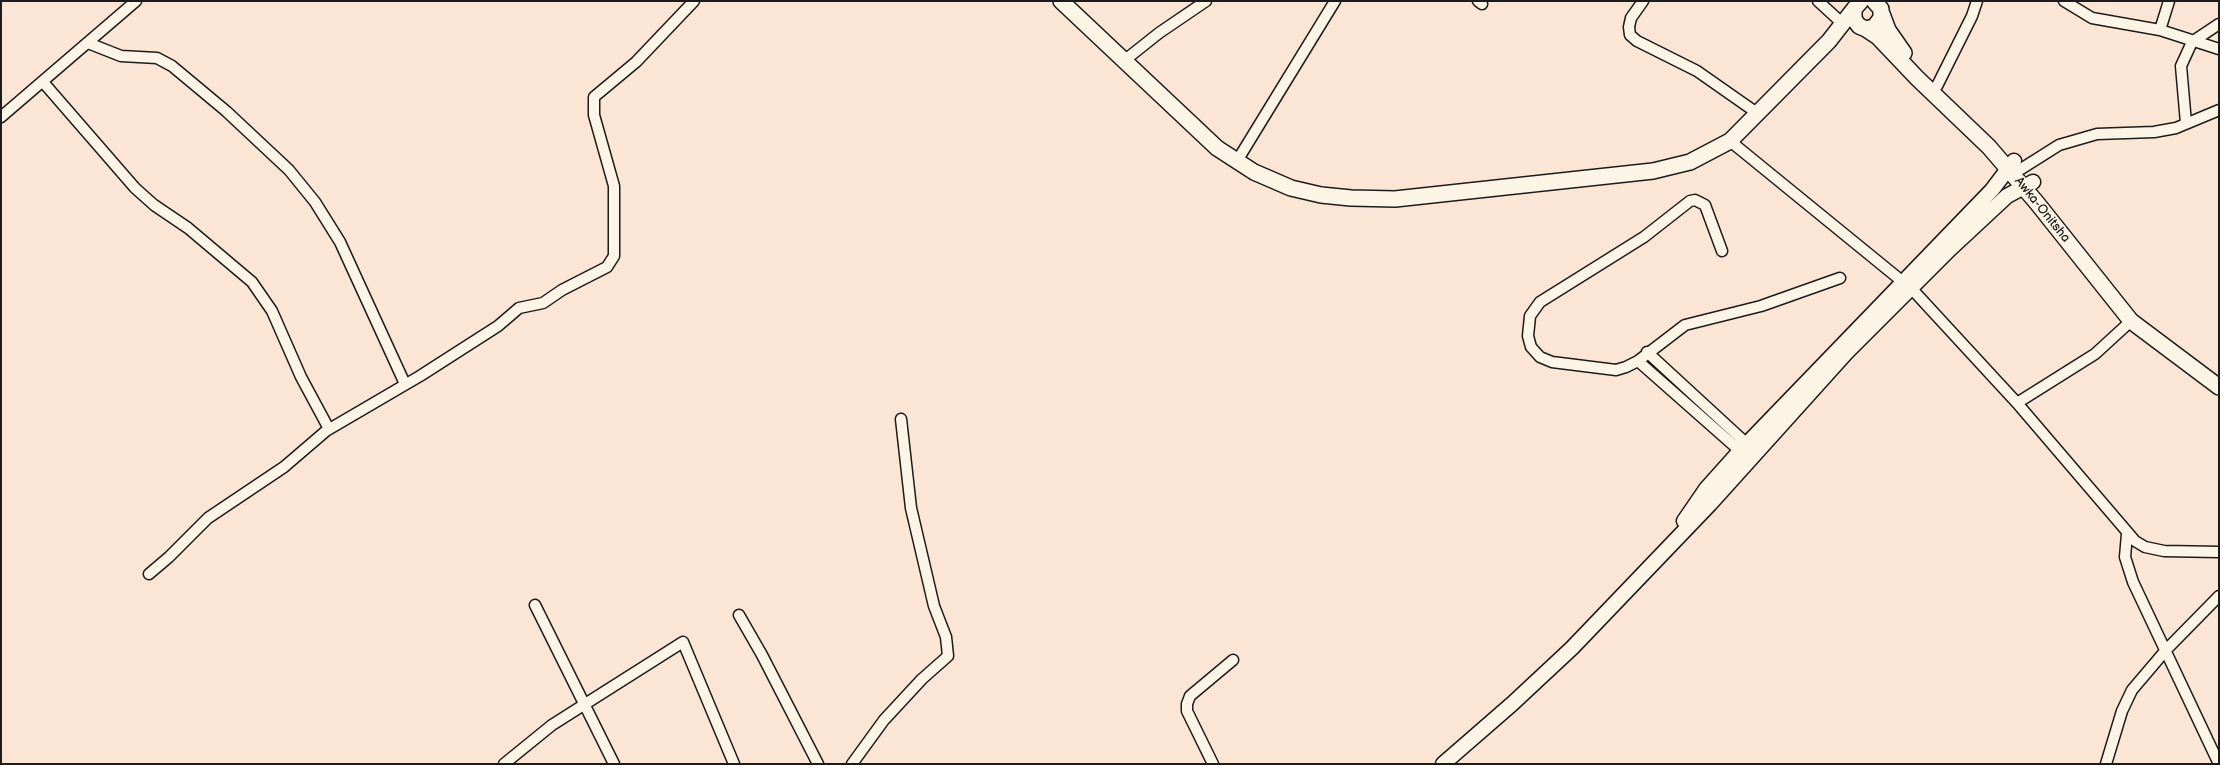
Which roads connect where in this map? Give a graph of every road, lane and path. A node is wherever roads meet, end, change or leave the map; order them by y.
1 (136, 1) edge
2 (694, 1) edge
3 (1061, 1) edge
4 (1206, 1) edge
5 (1335, 1) edge
6 (1644, 1) edge
7 (1818, 1) edge
8 (1977, 1) edge
9 (2064, 1) edge
10 (2169, 1) edge
11 (1859, 3) edge
12 (1880, 6) edge
13 (1843, 24) junction
14 (2219, 24) edge
15 (1865, 28) junction
16 (2160, 30) junction
17 (1829, 41) junction
18 (2192, 42) junction
19 (88, 43) junction
20 (2219, 49) edge
21 (1125, 60) junction
22 (43, 82) junction
23 (1937, 86) junction
24 (2219, 110) edge
25 (1757, 113) junction
26 (1, 117) edge
27 (2186, 123) junction
28 (1730, 141) junction
29 (1237, 161) junction
30 (2015, 166) junction
31 (2028, 184) junction
32 (1722, 252) dead end
33 (1840, 278) dead end
34 (1907, 285) junction
35 (2131, 321) junction
36 (1647, 352) junction
37 (1638, 361) junction
38 (2219, 376) edge
39 (405, 384) junction
40 (2219, 387) edge
41 (2017, 403) junction
42 (901, 419) dead end
43 (329, 429) junction
44 (1744, 447) junction
45 (2127, 534) junction
46 (1669, 546) junction
47 (2219, 552) edge
48 (149, 574) dead end
49 (2219, 596) edge
50 (534, 605) dead end
51 (739, 615) dead end
52 (2166, 650) junction
53 (1233, 660) dead end
54 (584, 703) junction
55 (504, 764) edge
56 (614, 764) edge
57 (734, 764) edge
58 (818, 764) edge
59 (852, 764) edge
60 (1213, 764) edge
61 (1443, 764) edge
62 (2106, 764) edge
63 (2219, 764) edge

1 - 19 street
2 - 39 street
3 - 21 main road
4 - 21 street
5 - 29 street
6 - 25 street
7 - 13 street
8 - 23 street
9 - 16 street
10 - 16 street
11 - 13 main road
11 - 15 main road
12 - 15 main road
12 - 23 main road, Awka-Onitsha
13 - 17 main road
14 - 18 street
15 - 17 main road
15 - 30 main road, Awka-Onitsha
16 - 18 street
17 - 25 main road
18 - 20 street
18 - 27 street
19 - 22 street
19 - 39 street
21 - 29 main road
22 - 26 street
22 - 43 street
23 - 30 main road, Awka-Onitsha
24 - 27 street
25 - 28 main road
27 - 30 street
28 - 29 main road
28 - 34 street
30 - 31 main road, Awka-Onitsha
30 - 34 main road
31 - 34 main road
31 - 35 main road, Awka-Onitsha
31 - 38 main road, Awka-Onitsha
32 - 37 street
33 - 36 street
34 - 41 street
34 - 44 main road
34 - 46 main road
35 - 40 main road, Awka-Onitsha
35 - 41 street
36 - 37 street
36 - 44 street
37 - 44 street
39 - 43 street
41 - 45 street
42 - 59 street
43 - 48 street
44 - 46 main road
45 - 47 street
45 - 52 street
46 - 61 main road
49 - 52 street
50 - 54 street
51 - 58 street
52 - 62 street
52 - 63 street
53 - 60 street
54 - 55 street
54 - 56 street
54 - 57 street

